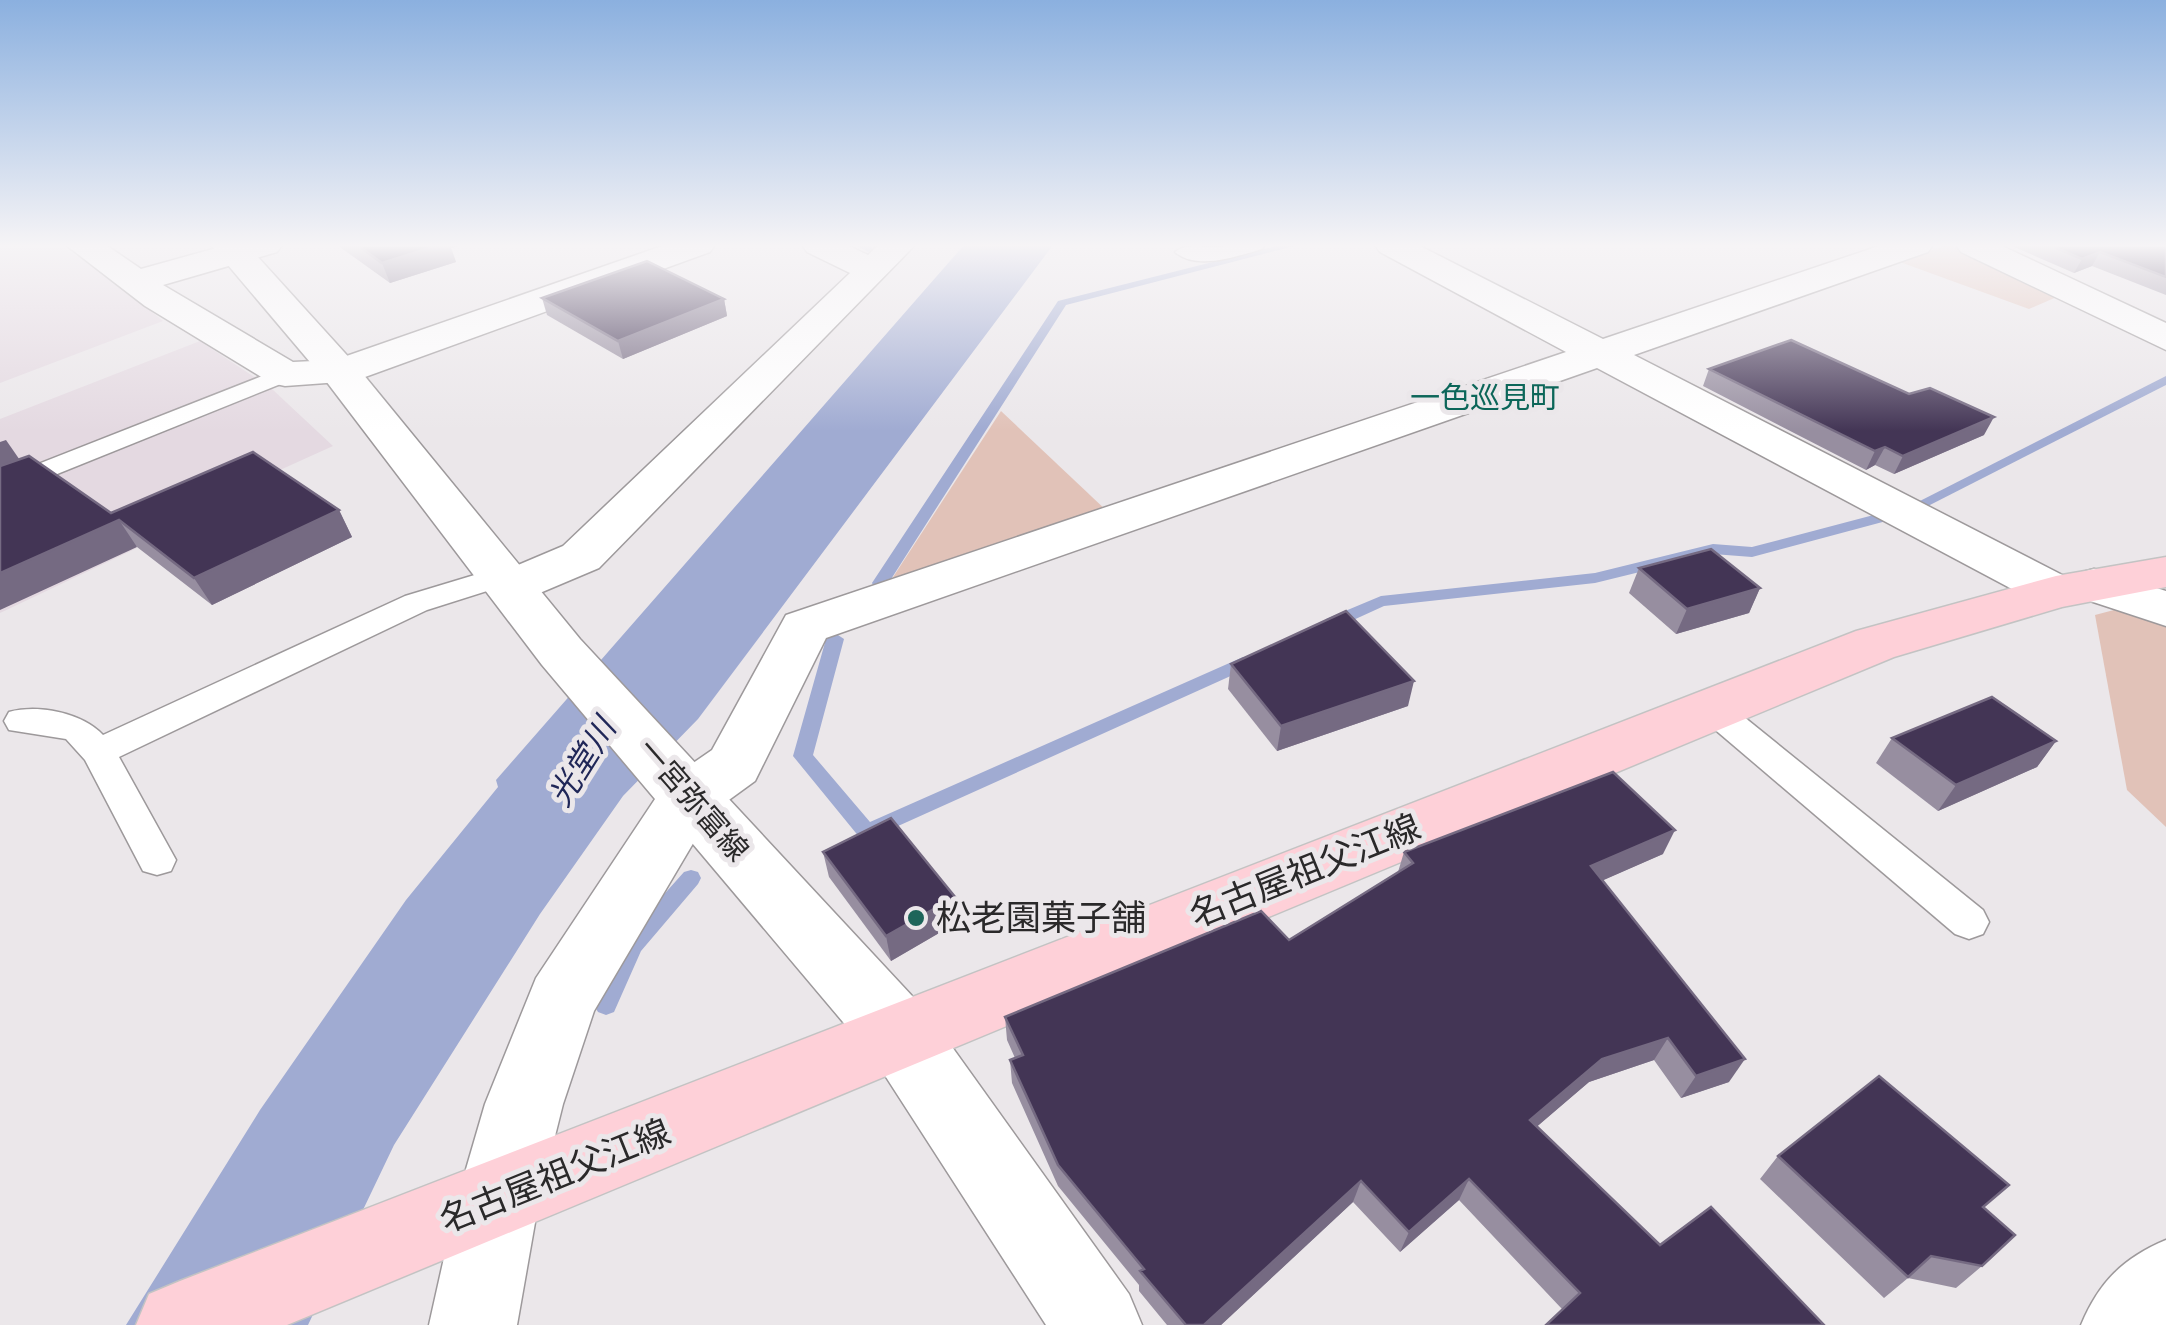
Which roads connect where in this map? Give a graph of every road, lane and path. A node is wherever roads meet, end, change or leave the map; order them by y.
1 (175, 307) edge
2 (289, 307) edge
3 (524, 307) edge
4 (835, 307) edge
5 (1510, 307) edge
6 (1732, 307) edge
7 (2101, 307) edge
8 (2166, 338) edge
9 (1597, 352) junction
10 (340, 372) junction
11 (285, 374) junction
12 (0, 488) edge
13 (2166, 572) edge
14 (505, 581) junction
15 (2075, 588) junction
16 (2166, 609) edge
17 (1711, 708) junction
18 (21, 721) dead end
19 (98, 752) junction
20 (685, 791) junction
21 (157, 860) dead end
22 (1969, 922) dead end
23 (901, 1036) junction
24 (466, 1213) junction
25 (2166, 1283) edge
26 (180, 1325) edge
27 (472, 1325) edge
28 (1098, 1325) edge
29 (2125, 1325) edge

1 - 11 street
2 - 10 street, 一宮弥富線
3 - 10 street
4 - 14 street
5 - 9 street
6 - 9 street
7 - 8 street
9 - 15 street
9 - 20 street
10 - 11 street
10 - 14 street, 一宮弥富線
11 - 12 lane
13 - 15 main road, 名古屋祖父江線
14 - 19 lane
14 - 20 street, 一宮弥富線
15 - 16 street
15 - 17 main road, 名古屋祖父江線
17 - 22 lane
17 - 23 main road, 名古屋祖父江線
18 - 19 lane
19 - 21 lane
20 - 23 street, 一宮弥富線
20 - 24 street
23 - 24 main road, 名古屋祖父江線
23 - 28 street, 一宮弥富線
24 - 26 main road, 名古屋祖父江線
24 - 27 street
25 - 29 street

